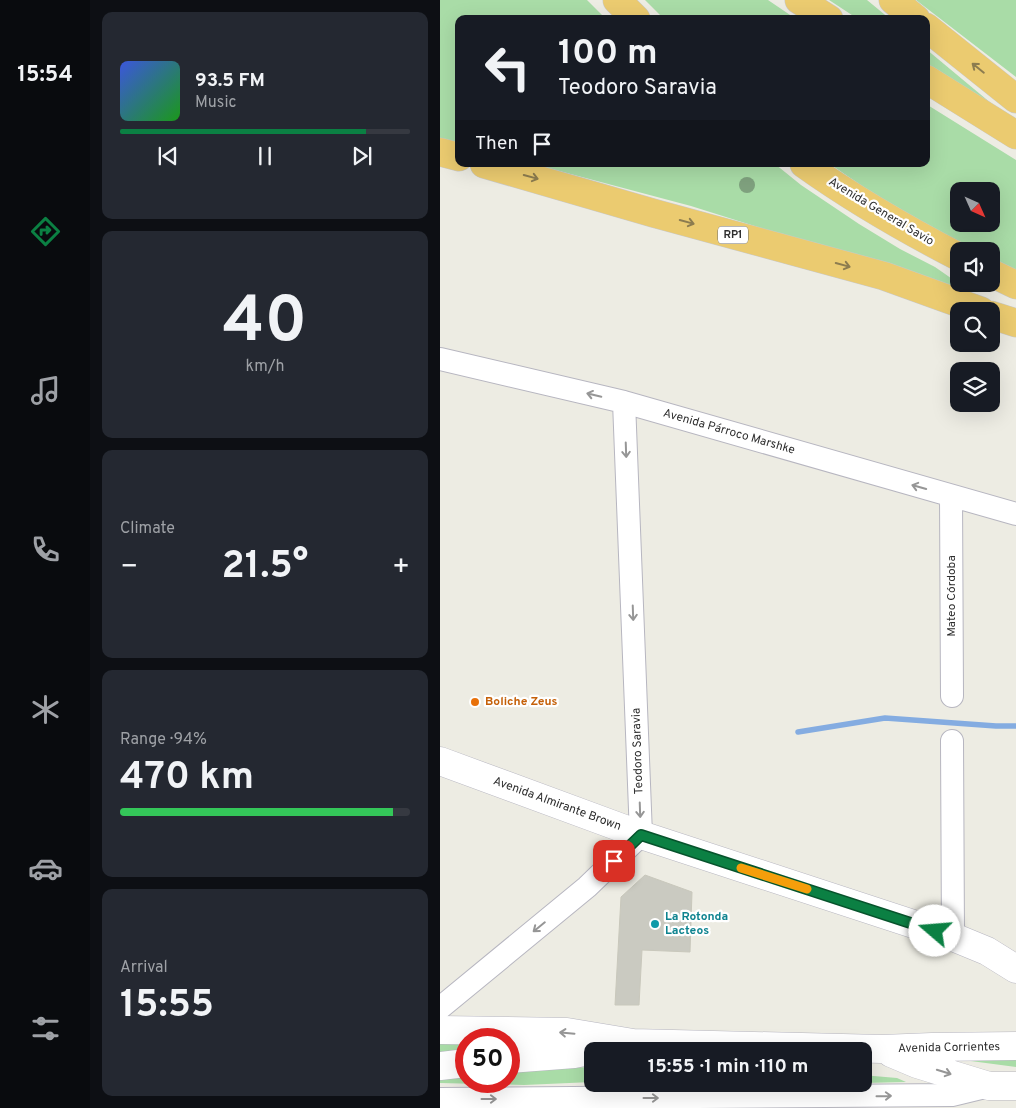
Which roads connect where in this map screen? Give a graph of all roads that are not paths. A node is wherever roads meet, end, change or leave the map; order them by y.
1 (617, 0) edge
2 (799, 0) edge
3 (893, 0) edge
4 (632, 15) edge
5 (823, 15) edge
6 (911, 15) edge
7 (930, 30) edge
8 (930, 82) edge
9 (1016, 99) edge
10 (1016, 136) edge
11 (440, 152) edge
12 (455, 156) edge
13 (494, 167) edge
14 (808, 167) edge
15 (950, 252) edge
16 (1000, 277) edge
17 (1016, 285) edge
18 (956, 302) edge
19 (1000, 318) edge
20 (1016, 323) edge
21 (440, 359) edge
22 (624, 402) junction
23 (951, 496) junction
24 (1016, 514) edge
25 (952, 696) dead end
26 (952, 741) dead end
27 (440, 761) edge
28 (641, 835) junction
29 (953, 937) junction
30 (987, 951) junction
31 (1016, 956) edge
32 (1016, 969) edge
33 (440, 1008) edge
34 (440, 1030) edge
35 (627, 1042) edge
36 (1016, 1046) edge
37 (872, 1049) edge
38 (882, 1049) junction
39 (584, 1052) edge
40 (520, 1058) edge
41 (455, 1064) edge
42 (440, 1066) edge
43 (989, 1086) junction
44 (1016, 1086) edge
45 (440, 1099) edge
46 (952, 1102) edge
47 (687, 1103) edge

1 - 4 highway
2 - 5 highway
3 - 6 highway
9 -> 7 highway
8 - 10 highway
11 - 12 highway
13 -> 18 highway, RP1
14 - 15 highway, Avenida General Savio
16 - 17 highway
19 - 20 highway
22 -> 21 street, Avenida Párroco Marshke
23 -> 22 street, Avenida Párroco Marshke
22 -> 28 street, Teodoro Saravia
23 - 24 street, Avenida Párroco Marshke
23 - 25 street, Mateo Córdoba
26 - 29 street
27 - 28 street, Avenida Almirante Brown
28 - 29 street, Avenida Almirante Brown
28 -> 33 street
29 - 30 street, Avenida Almirante Brown
30 - 31 street
30 - 32 street
35 -> 34 street, Avenida Corrientes
36 - 38 street, Avenida Corrientes
37 - 38 street, Avenida Corrientes
38 -> 43 street, Avenida Corrientes
39 - 40 street, Avenida Corrientes
41 - 42 street
43 - 44 street, Avenida Corrientes
43 - 46 street
45 -> 47 street
47 -> 46 street

